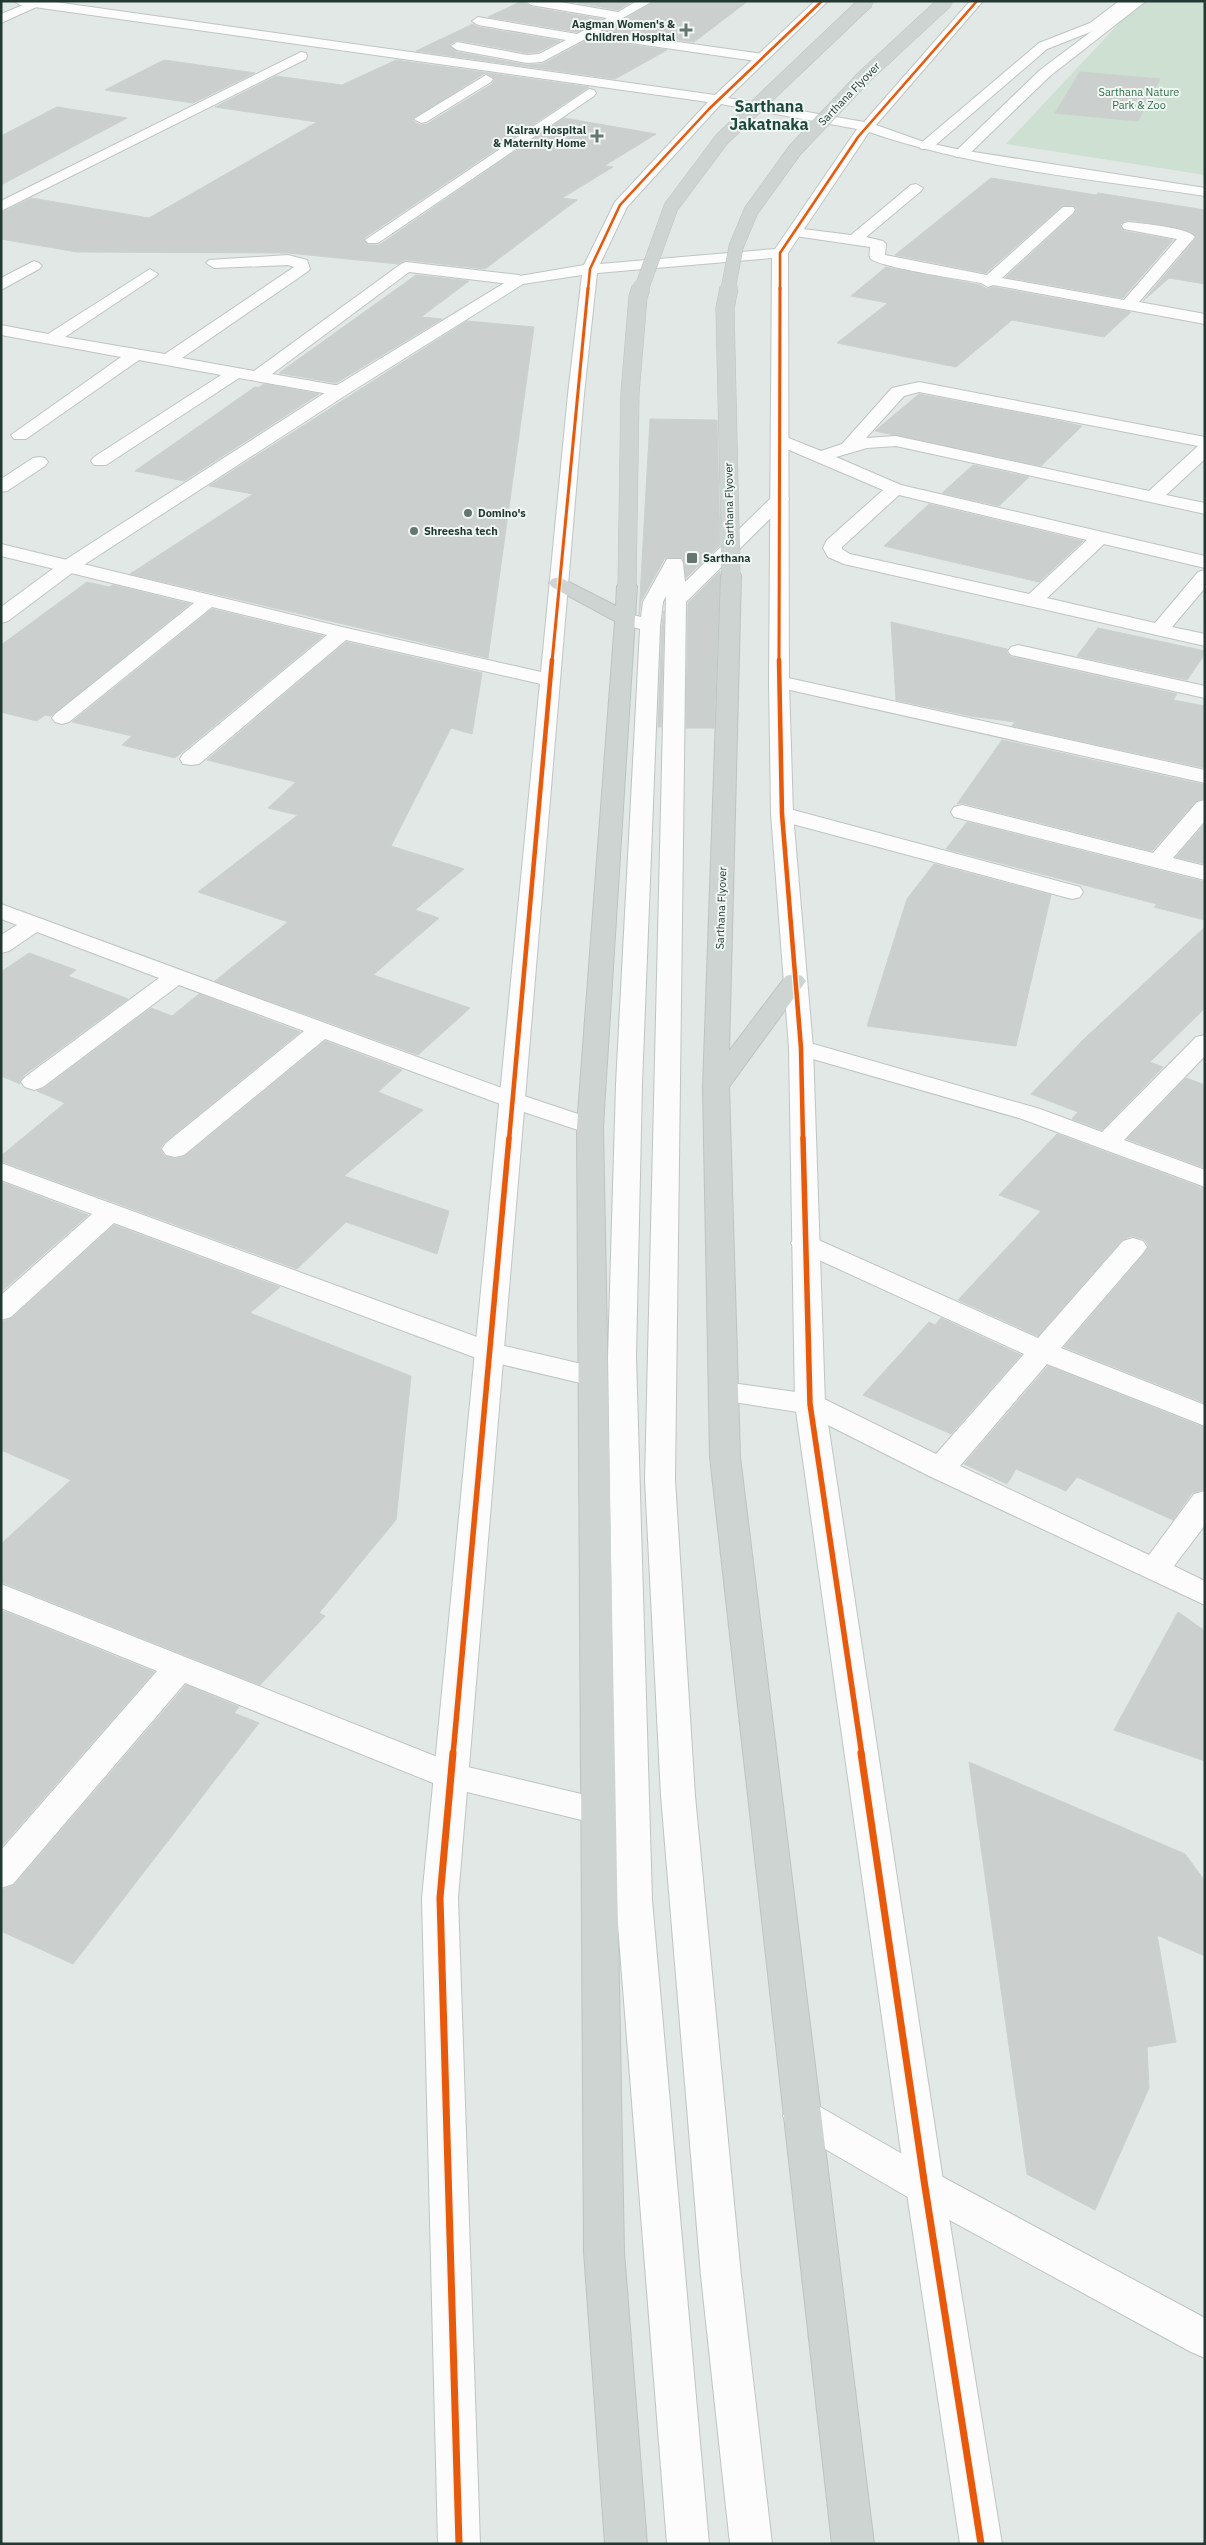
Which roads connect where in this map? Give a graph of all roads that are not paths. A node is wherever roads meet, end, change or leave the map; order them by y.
1 (531, 1) edge
2 (647, 1) edge
3 (822, 1) edge
4 (867, 1) edge
5 (946, 1) edge
6 (977, 1) edge
7 (1127, 1) edge
8 (1140, 1) edge
9 (18, 7) edge
10 (1, 11) edge
11 (620, 16) junction
12 (1, 19) edge
13 (478, 20) dead end
14 (153, 34) dead end
15 (581, 35) junction
16 (457, 46) dead end
17 (281, 53) dead end
18 (764, 58) junction
19 (388, 67) dead end
20 (486, 79) junction
21 (589, 93) junction
22 (714, 104) junction
23 (421, 119) dead end
24 (862, 132) junction
25 (923, 146) junction
26 (961, 154) junction
27 (916, 188) dead end
28 (1205, 192) edge
29 (1, 207) edge
30 (1068, 210) dead end
31 (1129, 226) dead end
32 (373, 240) dead end
33 (854, 240) junction
34 (788, 243) junction
35 (214, 263) dead end
36 (34, 266) dead end
37 (590, 269) junction
38 (150, 274) dead end
39 (519, 280) junction
40 (988, 282) junction
41 (1, 285) edge
42 (1127, 306) junction
43 (1205, 319) edge
44 (1, 330) edge
45 (20, 333) junction
46 (52, 338) junction
47 (1, 345) edge
48 (136, 354) junction
49 (169, 359) junction
50 (236, 372) junction
51 (259, 376) junction
52 (340, 391) junction
53 (20, 435) dead end
54 (781, 440) junction
55 (1205, 442) edge
56 (848, 448) junction
57 (1205, 449) edge
58 (820, 457) junction
59 (100, 461) dead end
60 (39, 462) dead end
61 (1, 487) edge
62 (895, 489) junction
63 (1152, 497) junction
64 (780, 499) junction
65 (1205, 508) edge
66 (1101, 537) junction
67 (1, 550) edge
68 (1205, 562) edge
69 (69, 566) junction
70 (1205, 576) edge
71 (559, 583) junction
72 (209, 600) junction
73 (676, 601) junction
74 (1033, 601) junction
75 (1, 617) edge
76 (638, 622) junction
77 (1159, 630) junction
78 (342, 633) junction
79 (1205, 640) edge
80 (1018, 651) dead end
81 (550, 680) junction
82 (779, 682) junction
83 (1205, 692) edge
84 (62, 718) dead end
85 (191, 759) dead end
86 (1205, 777) edge
87 (1205, 807) edge
88 (962, 812) dead end
89 (782, 814) junction
90 (1158, 861) junction
91 (1205, 873) edge
92 (1072, 892) dead end
93 (1, 911) edge
94 (35, 923) junction
95 (1, 946) edge
96 (176, 976) junction
97 (794, 981) junction
98 (322, 1030) junction
99 (1205, 1042) edge
100 (801, 1048) junction
101 (34, 1082) dead end
102 (716, 1087) junction
103 (512, 1100) junction
104 (590, 1126) junction
105 (1108, 1141) junction
106 (175, 1149) dead end
107 (1, 1171) edge
108 (1205, 1178) edge
109 (111, 1211) junction
110 (805, 1243) junction
111 (1133, 1247) dead end
112 (1, 1311) edge
113 (1042, 1351) junction
114 (489, 1352) junction
115 (593, 1376) junction
116 (724, 1392) junction
117 (810, 1404) junction
118 (1205, 1416) edge
119 (940, 1469) junction
120 (1205, 1502) edge
121 (1155, 1570) junction
122 (1, 1594) edge
123 (1205, 1594) edge
124 (179, 1668) junction
125 (450, 1776) junction
126 (598, 1812) junction
127 (1, 1874) edge
128 (802, 2116) junction
129 (925, 2187) junction
130 (1205, 2339) edge
131 (459, 2544) edge
132 (626, 2544) edge
133 (688, 2544) edge
134 (751, 2544) edge
135 (853, 2544) edge
136 (981, 2544) edge

1 - 11 street
2 - 11 street
3 - 18 street
4 - 76 main road, bridge
5 - 102 main road, Sarthana Flyover, bridge
6 - 24 street
7 - 25 street
8 - 26 street
9 - 10 street
9 - 12 street
9 - 14 street
9 - 22 street
11 - 15 street
13 - 15 street
15 - 16 street
15 - 18 street
17 - 29 street
18 - 22 street
19 - 20 street
20 - 21 street
20 - 23 street
21 - 22 street
21 - 32 street
22 - 24 street
22 - 37 street
24 - 25 street
24 - 34 street
25 - 26 street
26 - 28 street
27 - 33 street
30 - 40 street
31 - 42 street
33 - 34 street
33 - 40 street
34 - 37 street
34 - 54 street
35 - 49 street
36 - 41 street
37 - 39 street
37 - 71 street
38 - 46 street
39 - 51 street
39 - 52 street
40 - 42 street
42 - 43 street
44 - 45 street
45 - 46 street
45 - 47 street
46 - 48 street
48 - 49 street
48 - 53 street
49 - 50 street
50 - 51 street
50 - 59 street
51 - 52 street
52 - 69 street
54 - 58 street
54 - 64 street
55 - 56 street
56 - 58 street
56 - 63 street
57 - 63 street
58 - 62 street
60 - 61 street
62 - 66 street
62 - 74 street
63 - 65 street
64 - 73 street
64 - 82 street
66 - 68 street
66 - 74 street
67 - 69 street
69 - 72 street
69 - 75 street
70 - 77 street
71 - 76 main road
71 - 81 street
72 - 78 street
72 - 84 street
73 - 76 street
73 - 134 street
74 - 77 street
76 - 104 main road
76 - 133 street
77 - 79 street
78 - 81 street
78 - 85 street
80 - 83 street
81 - 103 street
82 - 86 street
82 - 89 street
87 - 90 street
88 - 90 street
89 - 92 street
89 - 97 street
90 - 91 street
93 - 94 street
94 - 95 street
94 - 96 street
96 - 98 street
96 - 101 street
97 - 100 street
97 - 102 main road
98 - 103 street
98 - 106 street
99 - 105 street
100 - 105 street
100 - 110 street
102 - 116 main road, Sarthana Flyover
103 - 104 street
103 - 114 street
104 - 115 main road
105 - 108 street
107 - 109 street
109 - 112 street
109 - 114 street
110 - 113 street
110 - 117 street
111 - 113 street
113 - 118 street
113 - 119 street
114 - 115 street
114 - 125 street
115 - 126 main road
116 - 117 street
116 - 128 main road, Sarthana Flyover
117 - 119 street
117 - 129 street
119 - 121 street
120 - 121 street
121 - 123 street
122 - 124 street
124 - 125 street
124 - 127 street
125 - 126 street
125 - 131 street
126 - 132 main road
128 - 129 street
128 - 135 main road, Sarthana Flyover
129 - 130 street
129 - 136 street

